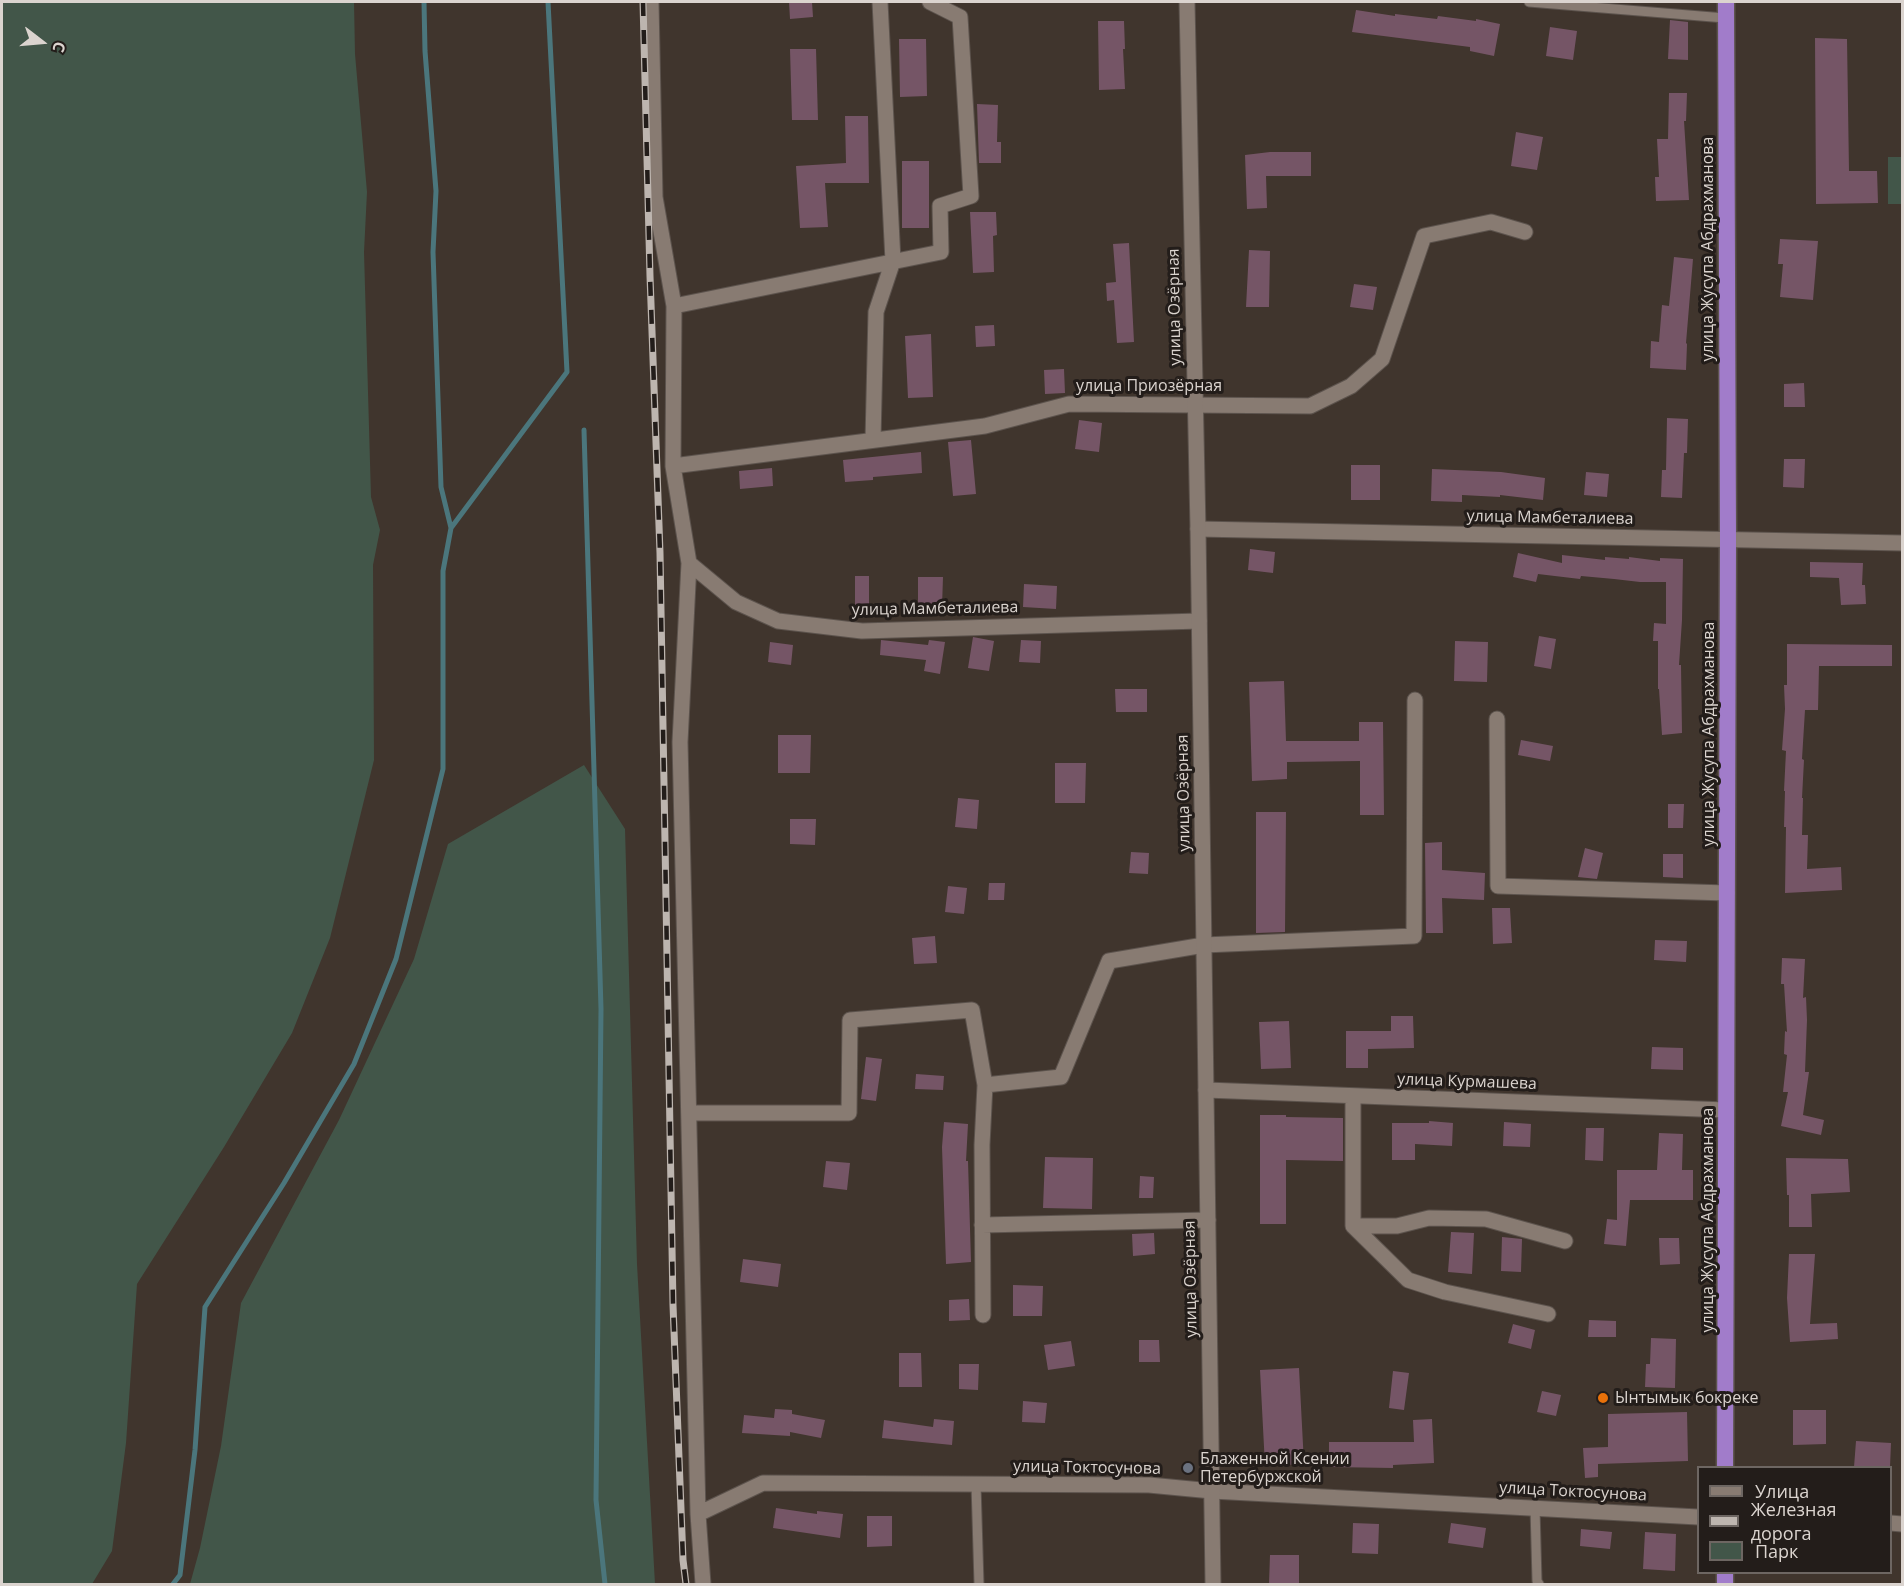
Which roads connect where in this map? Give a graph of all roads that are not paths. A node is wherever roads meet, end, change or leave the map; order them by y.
1 (651, 2) edge
2 (880, 2) edge
3 (1187, 2) edge
4 (1529, 2) edge
5 (936, 3) edge
6 (1726, 10) edge
7 (1525, 232) dead end
8 (893, 261) junction
9 (674, 306) junction
10 (1195, 404) junction
11 (873, 440) junction
12 (673, 466) junction
13 (1198, 530) junction
14 (1728, 540) junction
15 (1902, 543) edge
16 (689, 564) junction
17 (1199, 621) junction
18 (1415, 700) dead end
19 (1497, 719) dead end
20 (1727, 893) junction
21 (1204, 945) junction
22 (985, 1085) junction
23 (1206, 1090) junction
24 (1353, 1096) junction
25 (1726, 1110) junction
26 (690, 1113) junction
27 (1208, 1220) junction
28 (982, 1225) junction
29 (1353, 1226) junction
30 (1565, 1241) dead end
31 (1548, 1314) dead end
32 (983, 1315) dead end
33 (1725, 1466) edge
34 (976, 1484) junction
35 (1212, 1491) junction
36 (1535, 1508) junction
37 (698, 1514) junction
38 (1697, 1517) edge
39 (703, 1584) edge
40 (979, 1584) edge
41 (1213, 1584) edge
42 (1539, 1584) edge

1 - 9 street
2 - 8 street
3 - 10 street, улица Озёрная
4 - 6 lane
5 - 8 street
6 - 14 highway, улица Жусупа Абдрахманова
7 - 10 street, улица Приозёрная
8 - 9 street
8 - 11 street
9 - 12 street
10 - 11 street, улица Приозёрная
10 - 13 street, улица Озёрная
11 - 12 street, улица Приозёрная
12 - 16 street
13 - 14 street, улица Мамбеталиева
13 - 17 street, улица Озёрная
14 - 15 street, улица Мамбеталиева
14 - 20 highway, улица Жусупа Абдрахманова
16 - 17 street, улица Мамбеталиева
16 - 26 street
17 - 21 street, улица Озёрная
18 - 21 street
19 - 20 street
20 - 25 highway, улица Жусупа Абдрахманова
21 - 22 street
21 - 23 street, улица Озёрная
22 - 26 street
22 - 28 street
23 - 24 street, улица Курмашева
23 - 27 street, улица Озёрная
24 - 25 street, улица Курмашева
24 - 29 street
25 - 33 highway, улица Жусупа Абдрахманова
26 - 37 street
27 - 28 street
27 - 35 street, улица Озёрная
28 - 32 street
29 - 30 street
29 - 31 street
34 - 35 street, улица Токтосунова
34 - 37 street, улица Токтосунова
34 - 40 lane
35 - 36 street, улица Токтосунова
35 - 41 street, улица Озёрная
36 - 38 street, улица Токтосунова
36 - 42 lane
37 - 39 street

